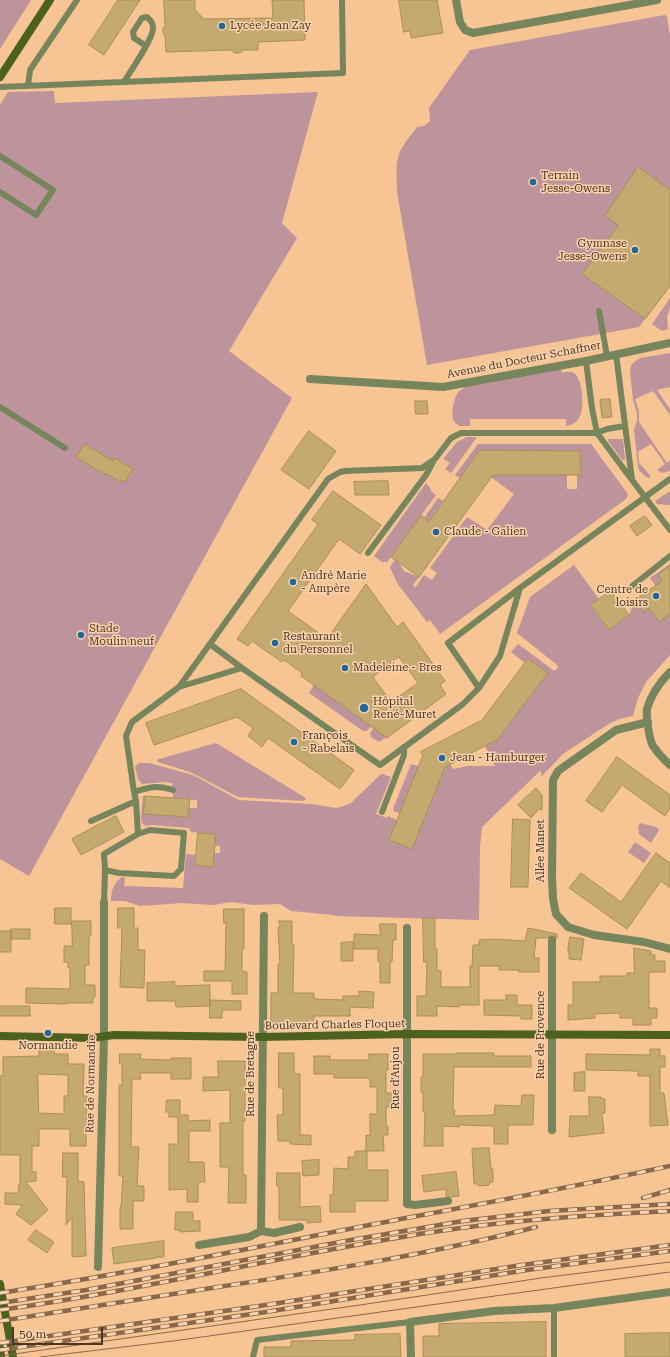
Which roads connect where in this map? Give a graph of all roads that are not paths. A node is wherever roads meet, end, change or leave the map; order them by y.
1 (50, 0) edge
2 (77, 0) edge
3 (456, 0) edge
4 (657, 0) edge
5 (342, 2) dead end
6 (146, 46) dead end
7 (0, 77) edge
8 (124, 82) junction
9 (28, 86) junction
10 (0, 87) edge
11 (0, 156) edge
12 (0, 192) edge
13 (599, 311) dead end
14 (670, 343) edge
15 (616, 354) junction
16 (607, 356) junction
17 (586, 360) junction
18 (310, 379) dead end
19 (0, 407) edge
20 (625, 426) junction
21 (597, 433) junction
22 (65, 448) dead end
23 (435, 459) junction
24 (670, 479) edge
25 (632, 480) junction
26 (645, 498) junction
27 (670, 530) edge
28 (368, 553) dead end
29 (670, 556) edge
30 (631, 587) dead end
31 (520, 588) junction
32 (210, 644) junction
33 (242, 668) junction
34 (670, 672) edge
35 (179, 687) junction
36 (479, 688) junction
37 (648, 722) junction
38 (404, 747) junction
39 (670, 764) edge
40 (173, 790) dead end
41 (134, 792) junction
42 (136, 801) junction
43 (382, 812) dead end
44 (91, 821) dead end
45 (138, 834) junction
46 (105, 870) junction
47 (104, 902) joint
48 (264, 916) dead end
49 (407, 928) dead end
50 (552, 940) dead end
51 (670, 949) edge
52 (408, 1034) junction
53 (552, 1035) junction
54 (0, 1036) edge
55 (104, 1036) junction
56 (670, 1036) edge
57 (262, 1037) junction
58 (552, 1130) dead end
59 (448, 1201) dead end
60 (300, 1227) dead end
61 (261, 1231) junction
62 (198, 1245) dead end
63 (98, 1267) dead end
64 (1, 1286) edge
65 (670, 1292) edge
66 (554, 1308) junction
67 (410, 1322) junction
68 (0, 1348) edge
69 (1, 1357) edge
70 (13, 1357) edge
71 (253, 1357) edge
72 (411, 1357) edge
73 (554, 1357) edge

1 - 7 street
2 - 9 lane
3 - 4 street
5 - 8 lane
6 - 8 lane
8 - 9 lane
9 - 10 lane
11 - 12 lane
13 - 16 lane
14 - 15 street, Avenue du Docteur Schaffner
15 - 16 street, Avenue du Docteur Schaffner
15 - 20 lane
16 - 17 street, Avenue du Docteur Schaffner
17 - 18 street, Avenue du Docteur Schaffner
17 - 21 lane
19 - 22 lane
20 - 21 lane
20 - 25 lane
21 - 23 lane
21 - 25 lane
23 - 28 lane
23 - 32 lane
24 - 26 lane
25 - 26 lane
26 - 27 lane
26 - 31 lane
29 - 30 lane
31 - 36 lane
31 - 36 lane
32 - 33 lane
32 - 35 lane
33 - 35 lane
33 - 38 lane
34 - 37 street
35 - 41 lane
36 - 38 lane
37 - 39 street
37 - 51 street, Allée Manet
38 - 43 lane
40 - 41 lane
41 - 42 lane
42 - 44 lane
42 - 45 lane
45 - 46 lane
45 - 46 lane
46 - 47 lane
47 - 55 street, Rue de Normandie
48 - 57 street, Rue de Bretagne
49 - 52 street, Rue d'Anjou
50 - 53 street, Rue de Provence
52 - 53 street, Boulevard Charles Floquet
52 - 57 street, Boulevard Charles Floquet
52 - 59 street, Rue d'Anjou
53 - 56 street, Boulevard Charles Floquet
53 - 58 street, Rue de Provence
54 - 55 street, Boulevard Charles Floquet
55 - 57 street, Boulevard Charles Floquet
55 - 63 street, Rue de Normandie
57 - 61 street, Rue de Bretagne
60 - 61 street
61 - 62 street
64 - 70 street
65 - 66 street
66 - 67 street
66 - 73 lane
67 - 71 lane
67 - 72 street
68 - 69 street

